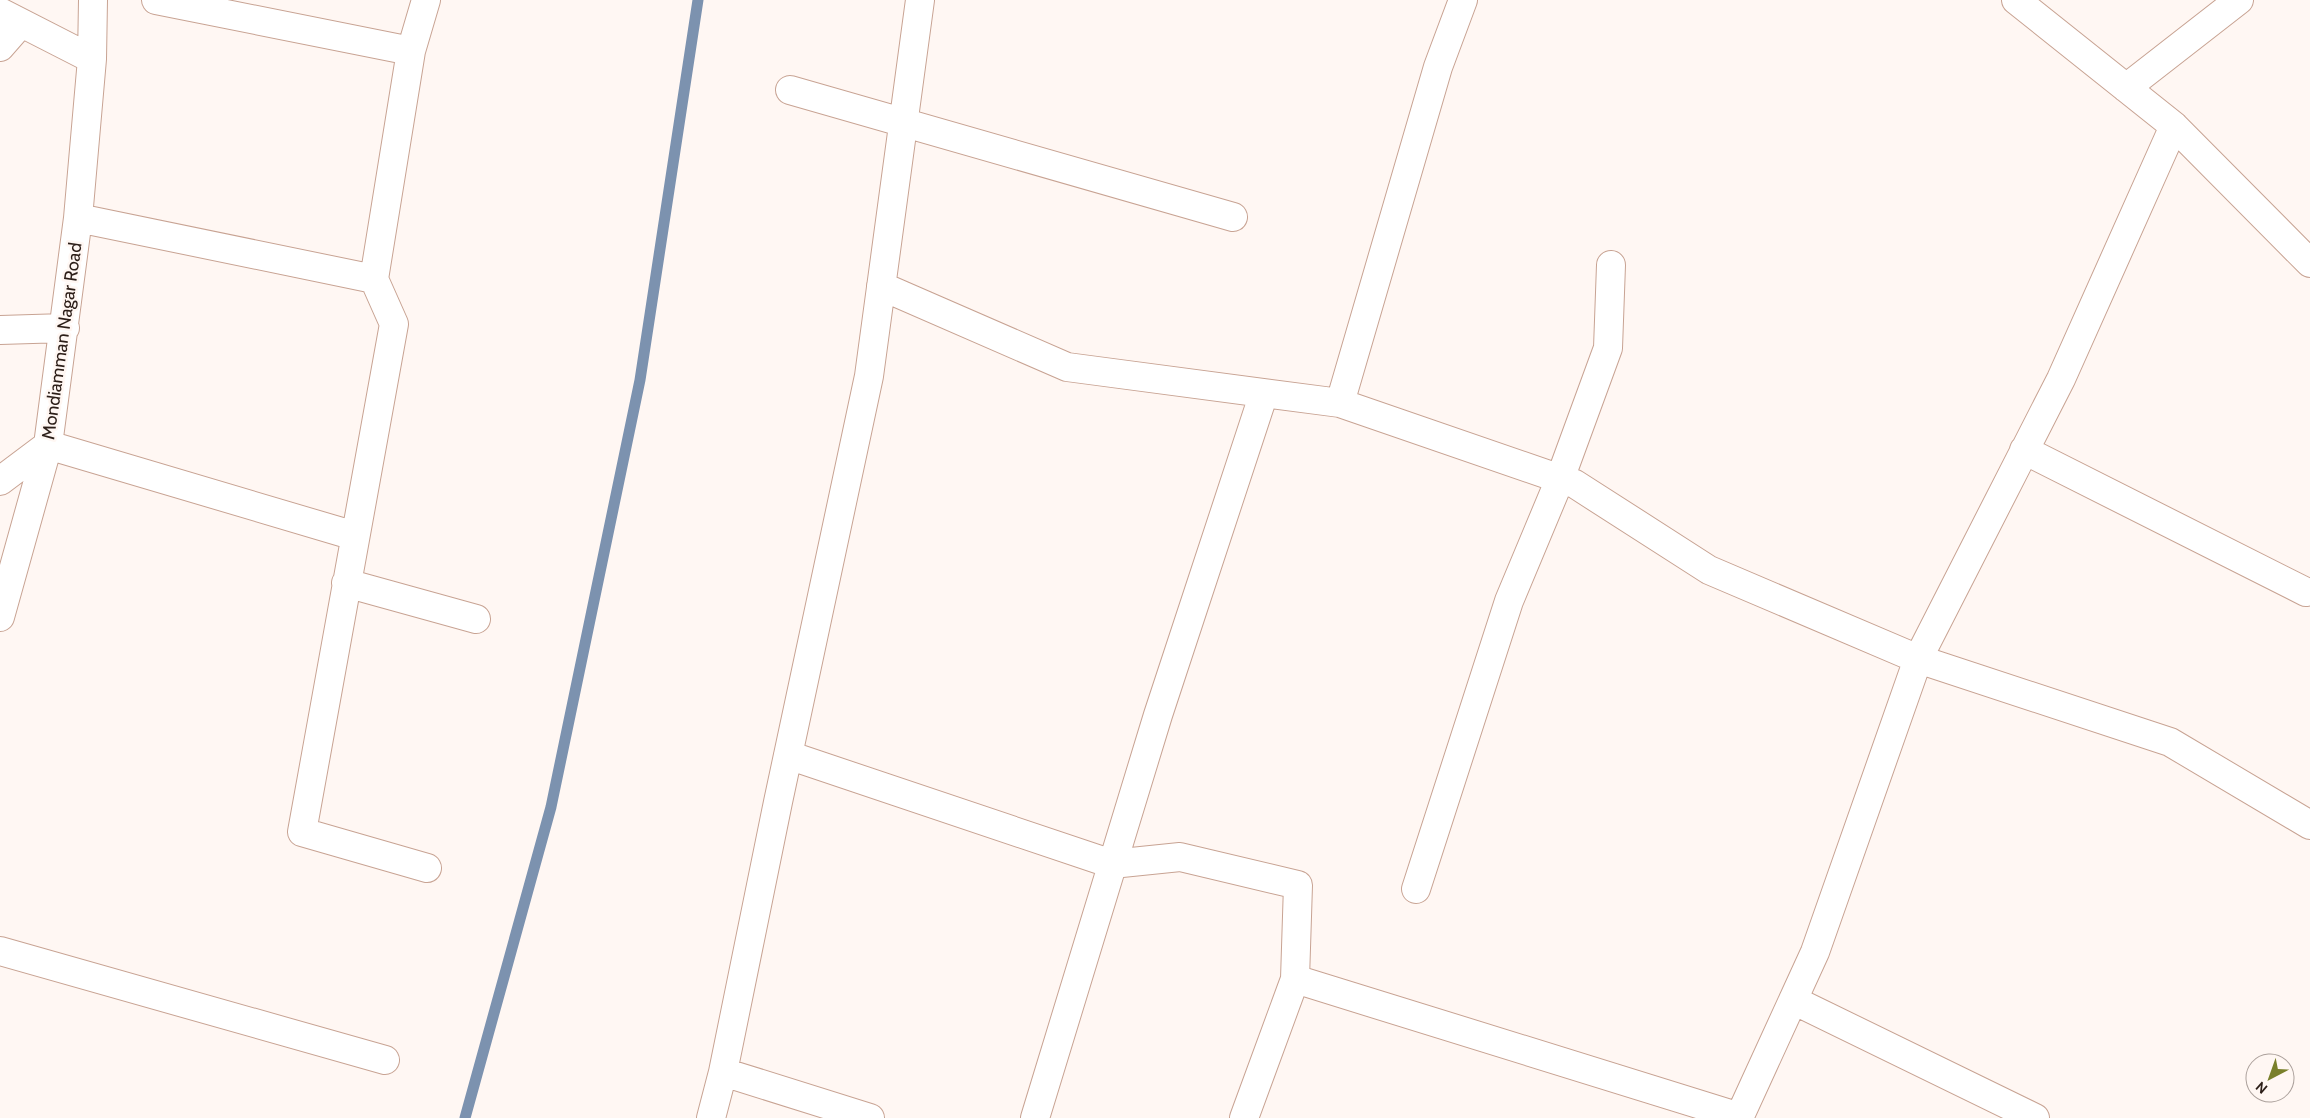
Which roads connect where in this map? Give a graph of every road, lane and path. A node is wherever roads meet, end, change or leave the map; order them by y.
1 (93, 0) edge
2 (156, 0) edge
3 (426, 0) edge
4 (920, 0) edge
5 (1463, 0) edge
6 (2016, 0) edge
7 (2239, 0) edge
8 (11, 18) edge
9 (0, 47) edge
10 (411, 50) junction
11 (92, 59) junction
12 (2126, 88) junction
13 (790, 90) dead end
14 (904, 121) junction
15 (2174, 126) junction
16 (1233, 217) dead end
17 (78, 218) junction
18 (2310, 263) edge
19 (1611, 265) dead end
20 (374, 279) junction
21 (881, 286) junction
22 (66, 328) junction
23 (0, 330) edge
24 (1264, 393) junction
25 (1340, 403) junction
26 (48, 445) junction
27 (2024, 450) junction
28 (1560, 479) junction
29 (0, 481) edge
30 (355, 536) junction
31 (346, 583) junction
32 (2306, 592) dead end
33 (0, 617) edge
34 (476, 619) dead end
35 (1918, 659) junction
36 (788, 755) junction
37 (2310, 825) edge
38 (1112, 864) junction
39 (427, 868) dead end
40 (1416, 889) dead end
41 (0, 951) edge
42 (1295, 979) junction
43 (1793, 1000) junction
44 (385, 1060) dead end
45 (724, 1072) junction
46 (1740, 1117) edge
47 (711, 1118) edge
48 (870, 1118) edge
49 (1035, 1118) edge
50 (1244, 1118) edge
51 (2035, 1118) edge

1 - 11 street, Mondiamman Nagar Road
2 - 10 street
3 - 10 street
4 - 14 street
5 - 25 street
6 - 12 street
7 - 12 street
8 - 9 street
8 - 11 street
10 - 20 street
11 - 17 street, Mondiamman Nagar Road
12 - 15 street
13 - 14 street
14 - 16 street
14 - 21 street
15 - 18 street
15 - 27 street
17 - 20 street
17 - 22 street, Mondiamman Nagar Road
19 - 28 street
20 - 30 street
21 - 24 street
21 - 36 street
22 - 23 street
22 - 26 street, Mondiamman Nagar Road
24 - 25 street
24 - 38 street
25 - 28 street
26 - 29 street
26 - 30 street
26 - 33 street, Mondiamman Nagar Road
27 - 32 street
27 - 35 street
28 - 35 street
28 - 40 street
30 - 31 street
31 - 34 street
31 - 39 street
35 - 37 street
35 - 43 street
36 - 38 street
36 - 45 street
38 - 42 street
38 - 49 street
41 - 44 street
42 - 46 street
42 - 50 street
43 - 46 street
43 - 51 street
45 - 47 street
45 - 48 street

